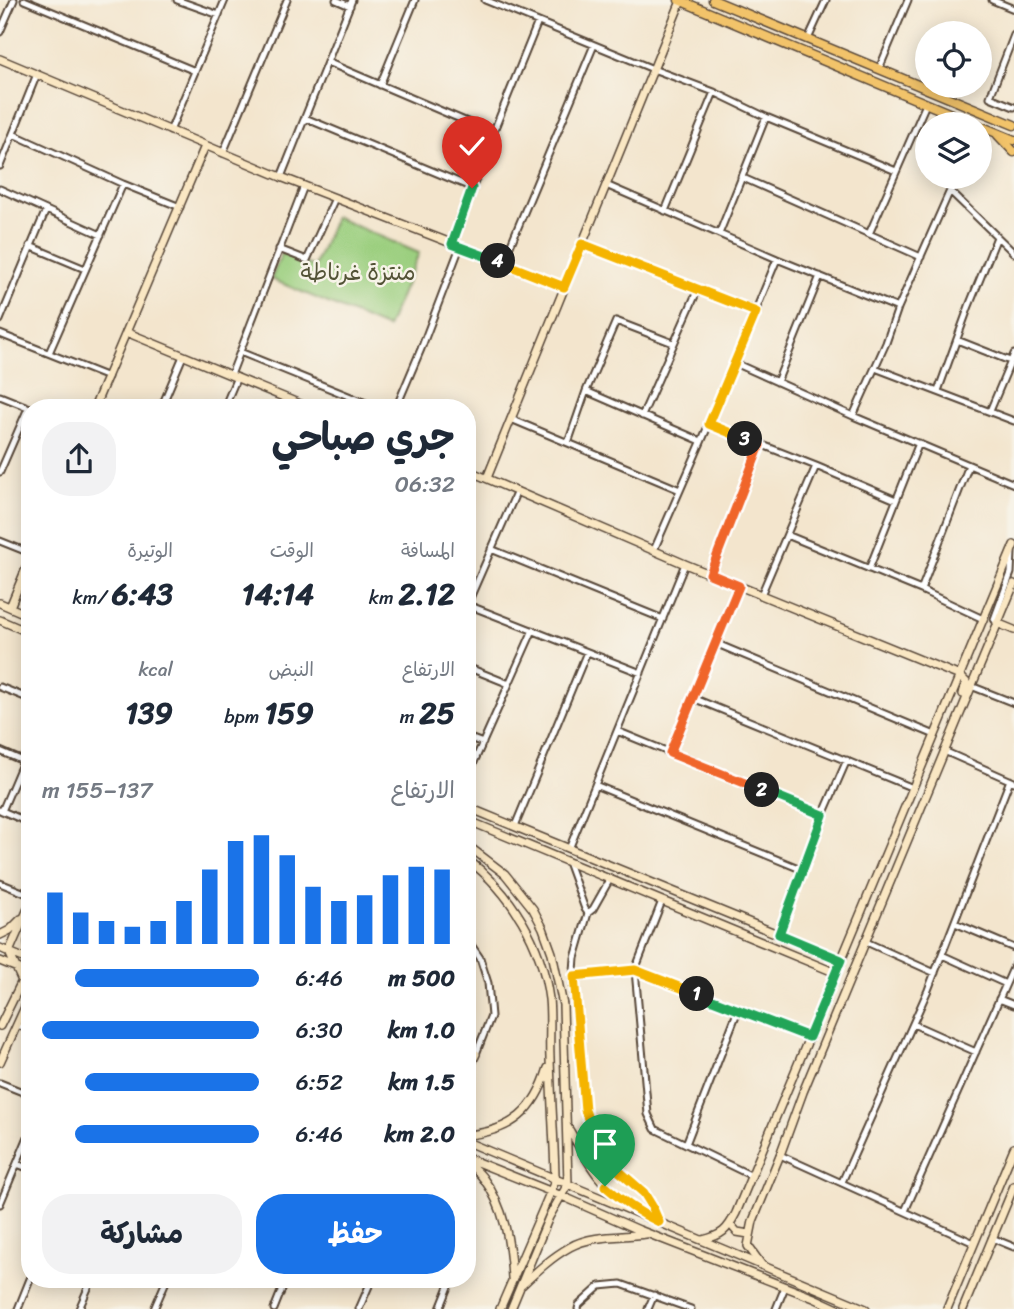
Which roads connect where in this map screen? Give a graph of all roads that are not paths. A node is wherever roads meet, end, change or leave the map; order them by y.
1 (14, 0) edge
2 (24, 0) edge
3 (177, 0) edge
4 (225, 0) edge
5 (287, 0) edge
6 (336, 0) edge
7 (415, 0) edge
8 (485, 0) edge
9 (680, 0) edge
10 (713, 0) edge
11 (826, 0) edge
12 (908, 0) edge
13 (992, 0) edge
14 (351, 3) edge
15 (1014, 9) edge
16 (219, 15) junction
17 (538, 22) junction
18 (0, 32) edge
19 (1014, 35) edge
20 (808, 39) junction
21 (594, 45) junction
22 (0, 59) edge
23 (327, 62) junction
24 (653, 69) junction
25 (879, 69) junction
26 (195, 71) junction
27 (37, 74) junction
28 (380, 85) junction
29 (714, 92) junction
30 (926, 104) junction
31 (1014, 107) edge
32 (946, 112) edge
33 (766, 117) junction
34 (305, 118) junction
35 (1014, 125) edge
36 (170, 131) junction
37 (992, 131) edge
38 (493, 133) junction
39 (996, 133) junction
40 (13, 134) junction
41 (1014, 140) edge
42 (205, 146) junction
43 (1014, 152) edge
44 (223, 153) junction
45 (0, 166) edge
46 (896, 172) junction
47 (281, 177) junction
48 (741, 177) junction
49 (123, 184) junction
50 (304, 186) junction
51 (606, 186) junction
52 (472, 188) junction
53 (0, 189) edge
54 (950, 191) joint
55 (335, 198) junction
56 (180, 207) junction
57 (46, 210) junction
58 (665, 211) junction
59 (719, 234) junction
60 (869, 234) junction
61 (101, 235) junction
62 (997, 237) junction
63 (582, 244) junction
64 (456, 245) junction
65 (30, 246) junction
66 (279, 250) junction
67 (1014, 253) edge
68 (921, 257) junction
69 (777, 259) junction
70 (503, 263) junction
71 (85, 269) junction
72 (820, 276) junction
73 (564, 287) junction
74 (698, 289) junction
75 (898, 309) junction
76 (756, 312) junction
77 (0, 320) edge
78 (126, 332) junction
79 (0, 334) edge
80 (957, 341) junction
81 (673, 343) junction
82 (240, 352) junction
83 (49, 354) junction
84 (1014, 354) edge
85 (183, 356) junction
86 (1010, 361) junction
87 (735, 363) junction
88 (875, 368) junction
89 (234, 376) junction
90 (108, 377) junction
91 (777, 382) junction
92 (586, 391) junction
93 (938, 391) junction
94 (0, 396) edge
95 (98, 399) edge
96 (165, 399) edge
97 (227, 399) edge
98 (289, 399) edge
99 (356, 399) edge
100 (400, 399) edge
101 (21, 405) edge
102 (990, 411) junction
103 (642, 416) junction
104 (853, 416) junction
105 (511, 419) junction
106 (1014, 421) edge
107 (709, 424) junction
108 (21, 425) edge
109 (701, 441) junction
110 (568, 443) junction
111 (919, 443) junction
112 (760, 445) junction
113 (2, 464) edge
114 (969, 465) junction
115 (816, 466) junction
116 (0, 472) edge
117 (476, 474) edge
118 (487, 478) junction
119 (1014, 484) edge
120 (680, 490) junction
121 (517, 491) junction
122 (897, 500) junction
123 (787, 535) junction
124 (0, 541) edge
125 (1013, 547) edge
126 (21, 549) edge
127 (491, 549) junction
128 (653, 550) junction
129 (685, 564) junction
130 (869, 569) junction
131 (710, 574) junction
132 (21, 581) edge
133 (476, 584) edge
134 (1014, 584) edge
135 (739, 586) junction
136 (921, 590) junction
137 (761, 595) junction
138 (0, 603) edge
139 (10, 607) junction
140 (476, 608) edge
141 (1003, 610) junction
142 (21, 612) edge
143 (1014, 614) edge
144 (663, 619) junction
145 (983, 619) junction
146 (0, 620) edge
147 (998, 624) junction
148 (21, 629) edge
149 (533, 630) junction
150 (1014, 630) edge
151 (715, 643) junction
152 (587, 652) junction
153 (476, 671) edge
154 (640, 673) junction
155 (960, 676) junction
156 (509, 684) junction
157 (971, 686) junction
158 (0, 687) edge
159 (21, 695) edge
160 (693, 698) junction
161 (1014, 703) edge
162 (953, 729) junction
163 (617, 731) junction
164 (935, 735) junction
165 (476, 740) edge
166 (483, 743) junction
167 (0, 751) edge
168 (944, 751) junction
169 (670, 753) junction
170 (476, 758) edge
171 (21, 760) edge
172 (847, 760) junction
173 (21, 766) edge
174 (1012, 781) edge
175 (595, 785) junction
176 (913, 788) junction
177 (1, 811) edge
178 (476, 811) edge
179 (823, 815) junction
180 (21, 819) edge
181 (476, 824) edge
182 (515, 827) junction
183 (569, 849) junction
184 (476, 852) edge
185 (568, 862) junction
186 (476, 865) edge
187 (803, 870) junction
188 (610, 879) junction
189 (0, 883) edge
190 (21, 891) edge
191 (662, 901) junction
192 (589, 913) junction
193 (21, 918) edge
194 (955, 923) junction
195 (21, 924) edge
196 (779, 934) junction
197 (0, 935) edge
198 (864, 941) junction
199 (0, 948) edge
200 (1014, 948) edge
201 (476, 951) edge
202 (9, 952) junction
203 (942, 955) junction
204 (21, 957) edge
205 (841, 960) junction
206 (0, 961) edge
207 (1014, 966) edge
208 (16, 968) junction
209 (21, 970) edge
210 (635, 970) junction
211 (935, 972) junction
212 (836, 973) junction
213 (574, 976) junction
214 (21, 979) edge
215 (21, 983) edge
216 (1006, 984) junction
217 (999, 999) junction
218 (1014, 1005) edge
219 (738, 1010) junction
220 (21, 1015) edge
221 (1, 1021) edge
222 (913, 1024) junction
223 (16, 1025) junction
224 (21, 1027) edge
225 (809, 1037) junction
226 (976, 1052) junction
227 (476, 1054) edge
228 (550, 1057) junction
229 (0, 1062) edge
230 (0, 1083) edge
231 (21, 1091) edge
232 (566, 1125) junction
233 (476, 1134) edge
234 (686, 1144) junction
235 (476, 1146) edge
236 (1014, 1148) edge
237 (780, 1155) junction
238 (21, 1156) edge
239 (476, 1163) edge
240 (18, 1164) junction
241 (21, 1165) edge
242 (476, 1170) edge
243 (752, 1176) junction
244 (556, 1179) junction
245 (842, 1182) junction
246 (568, 1184) junction
247 (1014, 1186) edge
248 (551, 1192) junction
249 (562, 1196) junction
250 (0, 1204) edge
251 (905, 1211) junction
252 (646, 1216) junction
253 (659, 1222) junction
254 (730, 1224) junction
255 (649, 1234) junction
256 (749, 1234) junction
257 (992, 1238) junction
258 (703, 1240) junction
259 (974, 1243) junction
260 (1014, 1247) edge
261 (761, 1264) junction
262 (513, 1282) junction
263 (785, 1287) junction
264 (26, 1288) edge
265 (88, 1288) edge
266 (163, 1288) edge
267 (282, 1288) edge
268 (368, 1288) edge
269 (448, 1288) edge
270 (519, 1289) junction
271 (654, 1295) junction
272 (18, 1309) edge
273 (79, 1309) edge
274 (154, 1309) edge
275 (274, 1309) edge
276 (359, 1309) edge
277 (440, 1309) edge
278 (500, 1309) edge
279 (511, 1309) edge
280 (578, 1309) edge
281 (648, 1309) edge
282 (691, 1309) edge
283 (776, 1309) edge
284 (838, 1309) edge
285 (866, 1309) edge
286 (947, 1309) edge
287 (963, 1309) edge

1 - 18 street
2 - 26 street
3 - 16 street
4 - 16 street
5 - 44 street
6 - 14 street
7 - 28 street
8 - 17 street
9 - 24 street
9 - 30 main road
10 - 20 main road
11 - 20 street
12 - 25 street
13 - 15 street
14 - 23 street
16 - 26 street
17 - 21 street
17 - 38 street
19 - 31 street
20 - 25 main road
21 - 24 street
21 - 70 street
22 - 27 street
23 - 28 street
23 - 34 street
24 - 29 street
24 - 51 street
25 - 35 main road
26 - 36 street
27 - 36 street
27 - 40 street
28 - 38 street
29 - 33 street
29 - 58 street
30 - 32 main road
30 - 46 street
33 - 46 street
33 - 48 street
34 - 47 street
34 - 52 street
36 - 42 street
37 - 39 main road
38 - 52 street
39 - 41 main road
39 - 43 main road
40 - 45 street
40 - 49 street
42 - 44 street
42 - 56 street
44 - 47 street
46 - 60 street
47 - 50 street
48 - 59 street
48 - 60 street
49 - 56 street
49 - 61 street
50 - 55 street
50 - 66 street
51 - 58 street
51 - 63 street
52 - 64 street
53 - 57 street
54 - 62 street
54 - 68 street
55 - 64 street
55 - 66 street
56 - 78 street
57 - 61 street
57 - 65 street
58 - 59 street
59 - 69 street
60 - 68 street
61 - 71 street
62 - 67 street
62 - 80 street
63 - 73 street
63 - 74 street
64 - 70 street
64 - 100 street
65 - 71 street
65 - 77 street
66 - 82 street
68 - 75 street
69 - 72 street
69 - 76 street
70 - 73 street
71 - 83 street
72 - 75 street
72 - 91 street
73 - 105 street
74 - 76 street
74 - 81 street
75 - 88 street
76 - 87 street
78 - 85 street
78 - 90 street
79 - 83 street
80 - 86 street
80 - 93 street
81 - 92 street
81 - 103 street
82 - 89 street
82 - 99 street
83 - 90 street
84 - 86 street
85 - 89 street
85 - 96 street
86 - 102 street
87 - 91 street
87 - 107 street
88 - 93 street
88 - 104 street
89 - 97 street
89 - 98 street
90 - 95 street
91 - 104 street
92 - 103 street
92 - 110 street
93 - 102 street
94 - 101 street
102 - 106 street
103 - 109 street
104 - 111 street
105 - 110 street
105 - 118 street
107 - 109 street
107 - 112 street
108 - 113 street
109 - 120 street
110 - 120 street
111 - 114 street
111 - 122 street
112 - 115 street
112 - 131 street
113 - 116 street
114 - 119 street
114 - 136 street
115 - 122 street
115 - 123 street
117 - 118 street
118 - 121 street
120 - 128 street
121 - 127 street
121 - 128 street
122 - 130 street
123 - 130 street
123 - 137 street
124 - 126 street
125 - 145 street
125 - 147 street
127 - 133 street
127 - 144 street
128 - 129 street
129 - 131 street
129 - 144 street
130 - 136 street
131 - 135 street
132 - 139 street
134 - 141 street
135 - 137 street
135 - 151 street
136 - 145 street
137 - 155 street
138 - 139 street
139 - 142 street
140 - 149 street
141 - 143 street
141 - 147 street
144 - 154 street
145 - 155 street
146 - 148 street
147 - 150 street
147 - 157 street
149 - 152 street
149 - 156 street
151 - 160 street
151 - 164 street
152 - 154 street
152 - 182 street
153 - 156 street
154 - 163 street
155 - 162 street
155 - 164 street
156 - 166 street
157 - 161 street
157 - 162 street
158 - 159 street
160 - 169 street
160 - 172 street
162 - 168 street
163 - 169 street
163 - 175 street
164 - 176 street
165 - 166 street
166 - 170 street
167 - 171 street
168 - 174 street
168 - 198 street
169 - 179 street
172 - 176 street
172 - 179 street
173 - 177 street
174 - 194 street
175 - 183 street
175 - 187 street
176 - 205 street
177 - 180 street
178 - 182 street
179 - 187 street
181 - 185 street
182 - 183 street
183 - 196 street
184 - 232 street
185 - 188 street
185 - 192 street
186 - 228 street
187 - 196 street
188 - 191 street
188 - 192 street
189 - 190 street
191 - 210 street
191 - 212 street
192 - 213 street
193 - 197 street
194 - 200 street
194 - 203 street
195 - 202 street
196 - 205 street
198 - 211 street
198 - 237 street
199 - 202 street
201 - 227 street
202 - 204 street
202 - 208 street
203 - 211 street
203 - 216 street
205 - 212 street
206 - 208 street
207 - 216 street
208 - 209 street
208 - 214 street
210 - 213 street
210 - 219 street
210 - 234 street
211 - 222 street
212 - 225 street
213 - 253 street
215 - 221 street
216 - 217 street
217 - 218 street
217 - 226 street
219 - 225 street
219 - 234 street
220 - 223 street
222 - 226 street
222 - 245 street
223 - 224 street
223 - 229 street
225 - 243 street
226 - 251 street
228 - 233 street
228 - 244 street
230 - 231 street
232 - 246 street
232 - 252 street
234 - 243 street
235 - 244 street
236 - 259 street
237 - 245 street
237 - 256 street
238 - 240 street
239 - 248 street
240 - 241 street
240 - 250 street
242 - 262 street
243 - 254 street
244 - 246 street
244 - 248 street
245 - 251 street
246 - 249 street
246 - 252 street
247 - 257 street
248 - 249 street
248 - 262 street
249 - 255 street
249 - 270 street
251 - 259 street
252 - 253 street
253 - 258 street
254 - 256 street
254 - 258 street
255 - 263 street
255 - 270 street
256 - 261 street
257 - 260 street
257 - 287 street
258 - 261 street
259 - 286 street
261 - 285 street
262 - 278 street
263 - 283 street
263 - 284 street
264 - 272 street
265 - 273 street
266 - 274 street
267 - 275 street
268 - 276 street
269 - 277 street
270 - 279 street
271 - 280 street
271 - 281 street
271 - 282 street

